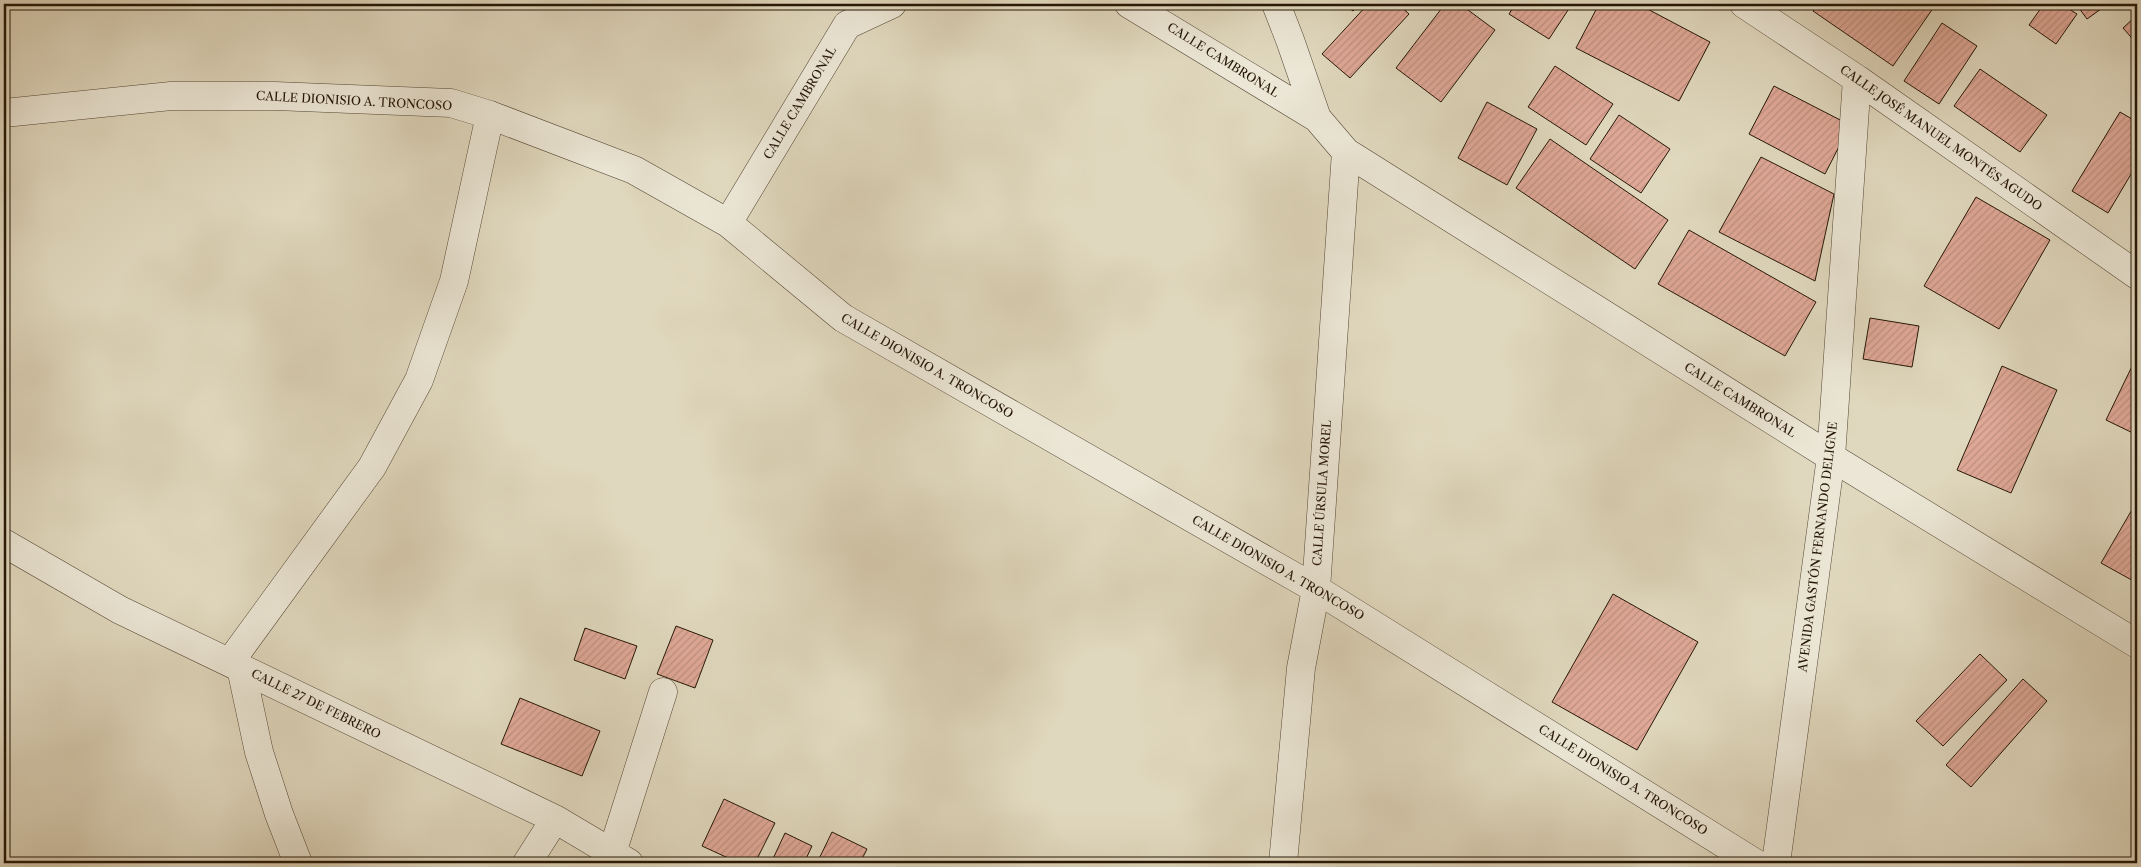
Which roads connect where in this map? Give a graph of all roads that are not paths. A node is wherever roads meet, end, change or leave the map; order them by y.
1 (892, 4) edge
2 (1129, 4) edge
3 (1276, 4) edge
4 (1744, 4) edge
5 (1857, 79) junction
6 (4, 113) edge
7 (490, 115) junction
8 (1317, 118) junction
9 (1346, 152) junction
10 (728, 223) junction
11 (2137, 275) edge
12 (1831, 457) junction
13 (4, 543) edge
14 (1316, 588) junction
15 (2137, 644) edge
16 (236, 665) junction
17 (663, 692) dead end
18 (555, 819) junction
19 (620, 858) edge
20 (298, 863) edge
21 (527, 863) edge
22 (1283, 863) edge
23 (1756, 863) edge
24 (1776, 863) edge

1 - 10 street, CALLE CAMBRONAL
2 - 8 street, CALLE CAMBRONAL
3 - 8 street
4 - 5 street, CALLE JOSÉ MANUEL MONTÉS AGUDO
5 - 11 street, CALLE JOSÉ MANUEL MONTÉS AGUDO
5 - 12 street, AVENIDA GASTÓN FERNANDO DELIGNE
6 - 7 street, CALLE DIONISIO A. TRONCOSO
7 - 10 street, CALLE DIONISIO A. TRONCOSO
7 - 16 street
8 - 9 street, CALLE CAMBRONAL
9 - 12 street, CALLE CAMBRONAL
9 - 14 street, CALLE ÚRSULA MOREL
10 - 14 street, CALLE DIONISIO A. TRONCOSO
12 - 15 street, CALLE CAMBRONAL
12 - 24 street, AVENIDA GASTÓN FERNANDO DELIGNE
13 - 16 street, CALLE 27 DE FEBRERO
14 - 22 street, CALLE ÚRSULA MOREL
14 - 23 street, CALLE DIONISIO A. TRONCOSO
16 - 18 street, CALLE 27 DE FEBRERO
16 - 20 street
17 - 19 street
18 - 19 street, CALLE 27 DE FEBRERO
18 - 21 street

